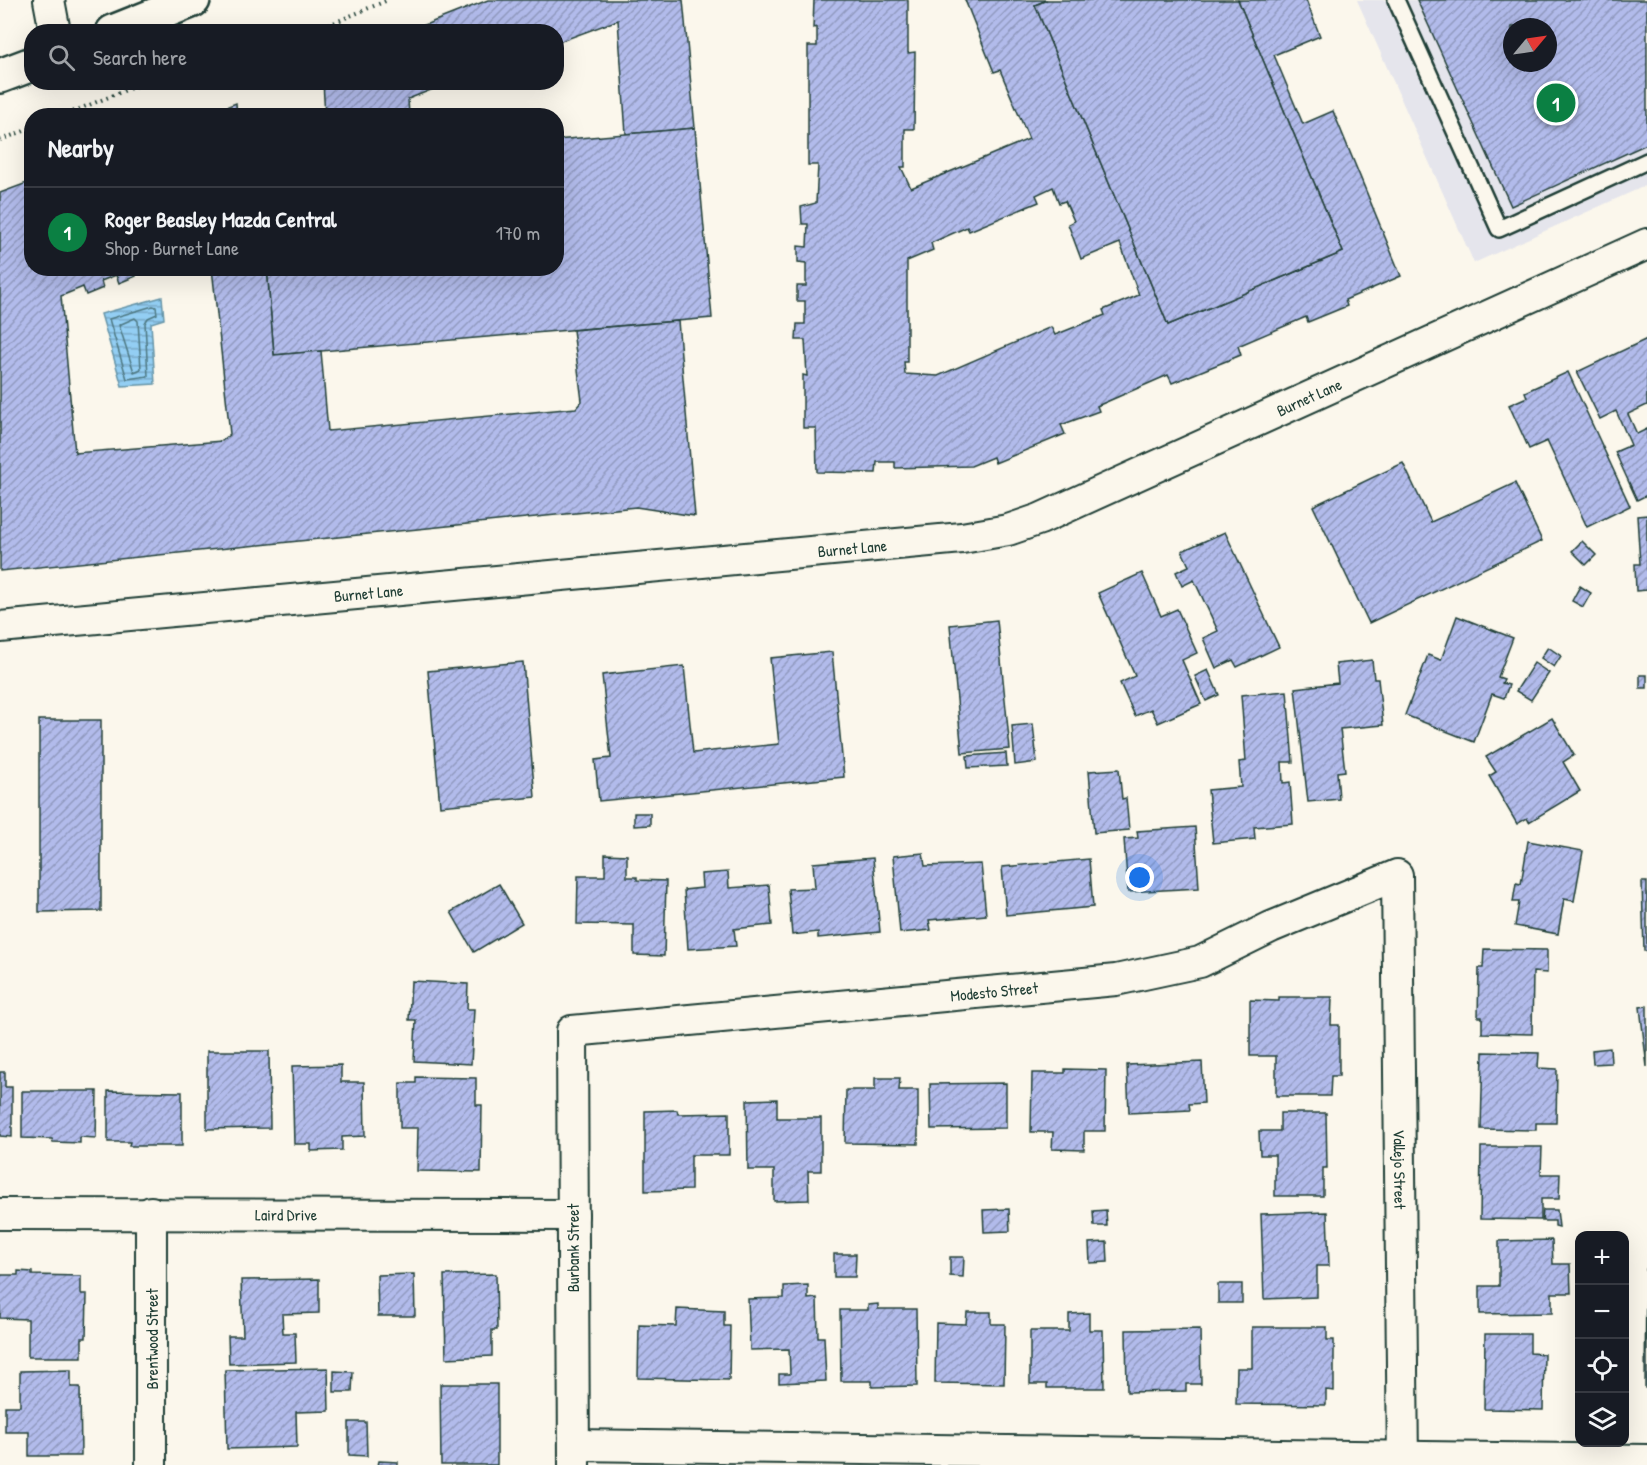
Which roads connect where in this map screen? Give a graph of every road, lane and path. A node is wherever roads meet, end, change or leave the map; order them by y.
1 (49, 0) edge
2 (193, 0) edge
3 (388, 0) edge
4 (1396, 0) edge
5 (54, 24) edge
6 (133, 24) edge
7 (331, 24) edge
8 (24, 67) edge
9 (0, 76) edge
10 (126, 90) edge
11 (82, 108) edge
12 (24, 131) edge
13 (0, 140) edge
14 (1647, 161) edge
15 (1647, 244) edge
16 (0, 627) edge
17 (1397, 875) joint
18 (572, 1030) joint
19 (151, 1212) junction
20 (0, 1214) edge
21 (573, 1215) junction
22 (574, 1455) edge
23 (995, 1458) edge
24 (1647, 1460) edge
25 (1403, 1461) edge
26 (152, 1465) edge

1 - 5 street
2 - 6 main road
3 - 7 path
4 - 14 lane
8 - 9 main road
10 - 11 path
12 - 13 path
15 - 16 street, Burnet Lane
17 - 18 street, Modesto Street
17 - 25 street, Vallejo Street
18 - 21 street, Burbank Street
19 - 20 street, Laird Drive
19 - 21 street, Laird Drive
19 - 26 street, Brentwood Street
21 - 22 street, Burbank Street
22 - 23 street
23 - 25 street
24 - 25 street

